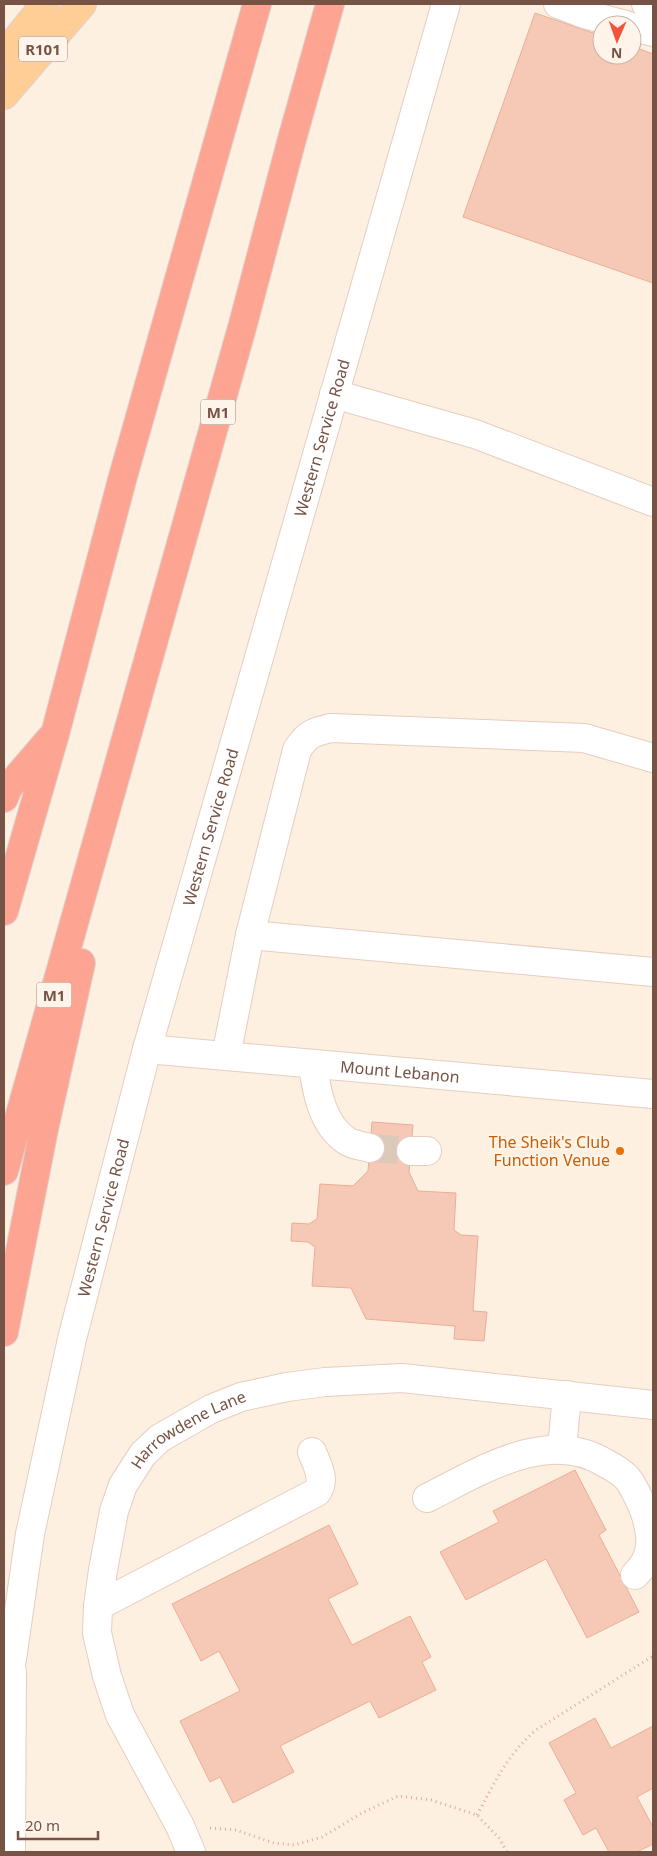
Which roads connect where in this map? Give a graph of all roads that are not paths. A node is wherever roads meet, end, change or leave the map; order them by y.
1 (45, 4) edge
2 (82, 4) edge
3 (258, 4) edge
4 (330, 4) edge
5 (446, 4) edge
6 (558, 4) edge
7 (646, 4) edge
8 (653, 9) edge
9 (592, 16) edge
10 (4, 55) edge
11 (4, 95) edge
12 (334, 394) junction
13 (653, 502) edge
14 (54, 734) junction
15 (653, 758) edge
16 (4, 798) edge
17 (104, 819) junction
18 (4, 911) edge
19 (250, 935) junction
20 (653, 972) edge
21 (147, 1049) junction
22 (226, 1056) junction
23 (313, 1064) junction
24 (653, 1094) edge
25 (370, 1148) tunnel mouth
26 (4, 1171) edge
27 (4, 1332) edge
28 (567, 1395) junction
29 (653, 1406) edge
30 (562, 1449) junction
31 (312, 1452) dead end
32 (427, 1498) dead end
33 (636, 1576) dead end
34 (98, 1606) junction
35 (12, 1659) junction
36 (4, 1691) edge
37 (11, 1852) edge
38 (191, 1852) edge

1 - 10 main road, R101
2 - 11 main road, R101
3 - 14 highway
4 - 17 highway, M1
5 - 12 street, Western Service Road
6 - 9 street
7 - 8 street
12 - 13 street
12 - 21 street, Western Service Road
14 - 16 highway
14 - 18 highway
15 - 19 street
17 - 26 highway, M1
17 - 27 highway
19 - 20 street
19 - 22 street
21 - 22 street, Mount Lebanon
21 - 35 street, Western Service Road
22 - 23 street, Mount Lebanon
23 - 24 street, Mount Lebanon
23 - 25 street
28 - 29 street, Harrowdene Lane
28 - 30 street
28 - 34 street, Harrowdene Lane
30 - 32 street
30 - 33 street
31 - 34 street
34 - 38 street, Harrowdene Lane
35 - 36 street, Western Service Road
35 - 37 street, Western Service Road

